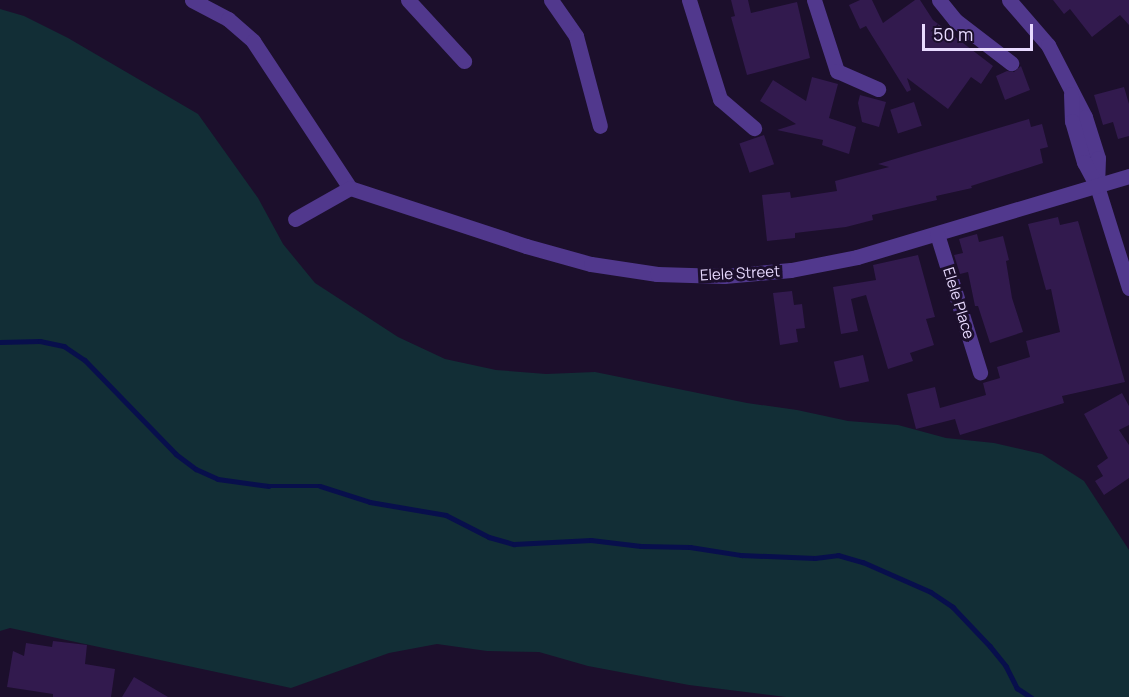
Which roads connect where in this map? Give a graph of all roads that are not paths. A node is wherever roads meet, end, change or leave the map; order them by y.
1 (192, 0) edge
2 (408, 0) edge
3 (551, 0) edge
4 (689, 0) edge
5 (814, 0) edge
6 (1009, 0) edge
7 (945, 3) edge
8 (464, 61) dead end
9 (1011, 63) dead end
10 (878, 89) dead end
11 (600, 126) dead end
12 (754, 128) dead end
13 (1129, 176) edge
14 (1097, 186) junction
15 (350, 188) junction
16 (295, 219) dead end
17 (937, 234) junction
18 (1129, 288) edge
19 (981, 372) dead end

1 - 15 street
2 - 8 street
3 - 11 street
4 - 12 street
5 - 10 street
6 - 14 street
7 - 9 street
13 - 14 street, Elele Street
14 - 17 street, Elele Street
14 - 18 street
15 - 16 street
15 - 17 street, Elele Street
17 - 19 street, Elele Place

